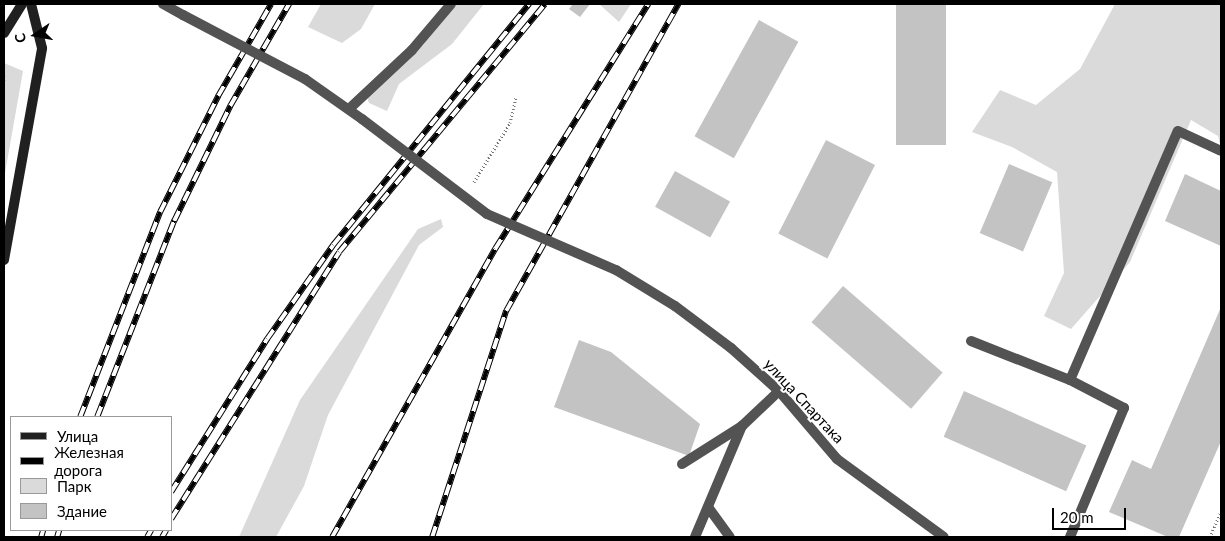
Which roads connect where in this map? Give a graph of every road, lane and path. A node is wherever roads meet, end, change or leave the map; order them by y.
1 (22, 4) edge
2 (32, 4) edge
3 (164, 4) edge
4 (451, 4) edge
5 (4, 34) edge
6 (4, 76) edge
7 (4, 80) edge
8 (516, 97) dead end
9 (349, 109) junction
10 (1221, 151) edge
11 (472, 184) dead end
12 (4, 260) edge
13 (971, 341) dead end
14 (1070, 380) junction
15 (779, 391) junction
16 (742, 426) junction
17 (682, 464) dead end
18 (708, 507) junction
19 (1221, 510) edge
20 (695, 537) edge
21 (730, 537) edge
22 (944, 537) edge
23 (1070, 537) edge
24 (1210, 537) edge

1 - 5 street
2 - 12 street
3 - 9 street, улица Спартака, bridge
4 - 9 street
6 - 7 path
8 - 11 path
9 - 15 street, улица Спартака, bridge
10 - 14 street
13 - 14 street
14 - 23 street
15 - 16 street
15 - 22 street, улица Спартака
16 - 17 street
16 - 18 street
18 - 20 street
18 - 21 street
19 - 24 path

